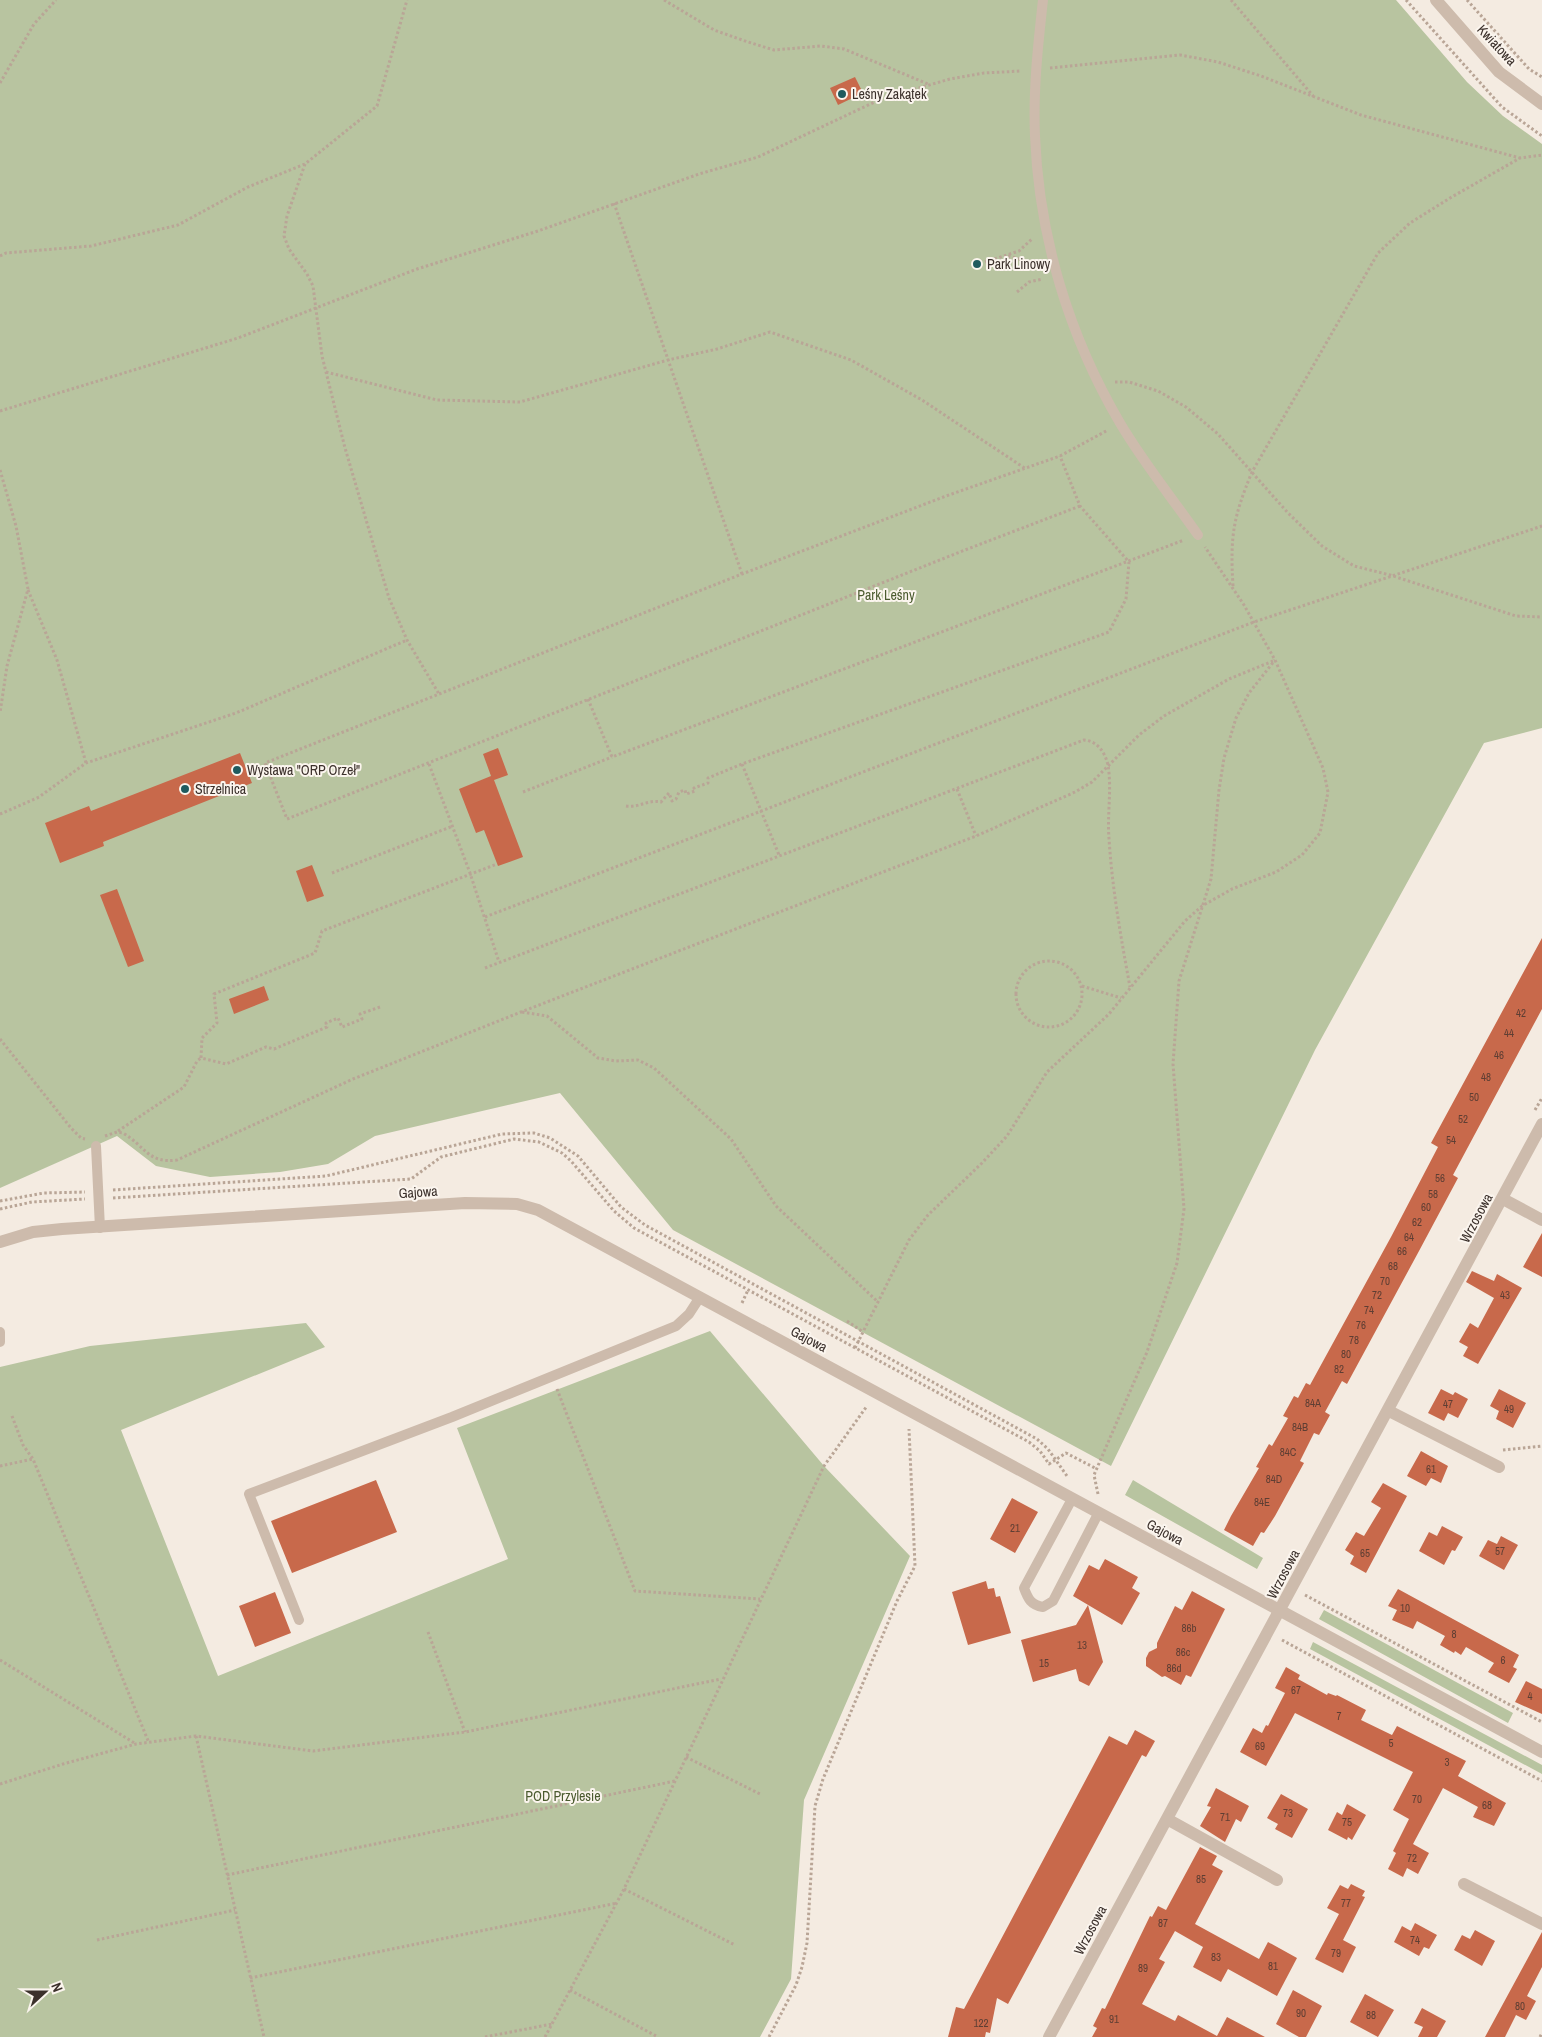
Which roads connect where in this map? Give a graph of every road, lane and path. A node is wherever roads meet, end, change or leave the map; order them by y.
1 (56, 0) edge
2 (408, 0) edge
3 (664, 0) edge
4 (1043, 0) edge
5 (1231, 0) edge
6 (1406, 0) edge
7 (1436, 0) edge
8 (1468, 0) edge
9 (1036, 70) junction
10 (1542, 77) edge
11 (0, 83) edge
12 (931, 84) junction
13 (1316, 99) junction
14 (1542, 104) edge
15 (1542, 136) edge
16 (1542, 155) edge
17 (1520, 158) junction
18 (305, 164) junction
19 (614, 203) junction
20 (1044, 220) junction
21 (0, 256) edge
22 (1007, 256) junction
23 (985, 262) dead end
24 (1055, 271) junction
25 (1058, 283) junction
26 (1017, 292) dead end
27 (315, 310) junction
28 (668, 360) junction
29 (326, 372) junction
30 (1099, 382) junction
31 (0, 411) edge
32 (1120, 424) junction
33 (1060, 456) junction
34 (1026, 469) junction
35 (0, 470) edge
36 (1252, 472) junction
37 (1080, 506) junction
38 (1542, 526) edge
39 (1198, 535) junction
40 (1129, 562) junction
41 (742, 574) junction
42 (1390, 575) junction
43 (28, 589) junction
44 (1233, 589) junction
45 (1542, 617) edge
46 (1254, 622) junction
47 (407, 640) junction
48 (1275, 660) junction
49 (439, 694) junction
50 (588, 699) junction
51 (0, 713) edge
52 (612, 757) junction
53 (86, 763) junction
54 (429, 764) junction
55 (742, 764) junction
56 (1108, 764) junction
57 (957, 789) junction
58 (523, 792) dead end
59 (626, 806) dead end
60 (761, 811) junction
61 (0, 814) edge
62 (453, 826) junction
63 (976, 836) junction
64 (778, 855) junction
65 (497, 864) dead end
66 (332, 873) dead end
67 (470, 873) junction
68 (1202, 906) junction
69 (485, 917) junction
70 (500, 962) junction
71 (485, 968) dead end
72 (1082, 986) junction
73 (1130, 987) junction
74 (1121, 998) junction
75 (380, 1007) dead end
76 (522, 1012) junction
77 (0, 1039) edge
78 (201, 1058) junction
79 (1542, 1098) edge
80 (1537, 1120) edge
81 (117, 1132) junction
82 (94, 1143) junction
83 (98, 1195) junction
84 (1503, 1199) junction
85 (0, 1201) edge
86 (0, 1209) edge
87 (1542, 1220) edge
88 (100, 1228) junction
89 (0, 1242) edge
90 (700, 1297) junction
91 (878, 1302) junction
92 (847, 1320) dead end
93 (0, 1332) edge
94 (863, 1332) junction
95 (0, 1342) edge
96 (858, 1342) junction
97 (855, 1348) junction
98 (552, 1377) junction
99 (877, 1392) junction
100 (908, 1410) junction
101 (1389, 1411) junction
102 (12, 1416) dead end
103 (1542, 1446) edge
104 (1474, 1452) junction
105 (33, 1459) junction
106 (1056, 1460) junction
107 (0, 1466) edge
108 (1500, 1467) dead end
109 (1097, 1469) junction
110 (1070, 1481) dead end
111 (1099, 1498) dead end
112 (1072, 1499) junction
113 (1098, 1514) junction
114 (1308, 1586) dead end
115 (760, 1599) junction
116 (1280, 1611) junction
117 (299, 1620) dead end
118 (428, 1632) dead end
119 (1269, 1632) junction
120 (0, 1660) edge
121 (722, 1679) junction
122 (1542, 1722) edge
123 (466, 1732) junction
124 (196, 1736) junction
125 (149, 1743) junction
126 (136, 1744) junction
127 (1542, 1752) edge
128 (686, 1757) junction
129 (675, 1781) junction
130 (1542, 1781) edge
131 (0, 1784) edge
132 (762, 1795) dead end
133 (1167, 1819) junction
134 (226, 1875) junction
135 (1277, 1880) dead end
136 (1464, 1884) dead end
137 (624, 1889) junction
138 (617, 1903) junction
139 (235, 1910) junction
140 (1542, 1924) edge
141 (98, 1940) dead end
142 (735, 1945) dead end
143 (250, 1978) junction
144 (570, 1990) junction
145 (552, 2024) junction
146 (1542, 2033) edge
147 (1053, 2036) edge
148 (264, 2037) edge
149 (485, 2037) edge
150 (545, 2037) edge
151 (658, 2037) edge
152 (769, 2037) edge
153 (1540, 2037) edge

1 - 11 path
2 - 18 path
3 - 12 path
4 - 9 lane
5 - 13 path
6 - 15 path
7 - 14 street, Kwiatowa
8 - 10 path
9 - 12 path
9 - 13 path
9 - 20 lane
12 - 19 path
13 - 17 path
16 - 17 path
17 - 36 path
18 - 21 path
18 - 27 path
19 - 27 path
19 - 28 path
20 - 22 path
20 - 24 lane
22 - 23 path
22 - 24 path
24 - 25 lane
25 - 26 path
25 - 30 lane
27 - 29 path
27 - 31 path
28 - 29 path
28 - 34 path
28 - 41 path
29 - 47 path
30 - 32 lane
30 - 36 path
32 - 33 path
32 - 39 lane
33 - 34 path
33 - 37 path
34 - 41 path
35 - 43 path
36 - 42 path
36 - 44 path
37 - 40 path
37 - 50 path
38 - 42 path
39 - 40 path
39 - 44 path
40 - 52 path
40 - 55 path
41 - 49 path
42 - 45 path
42 - 46 path
43 - 51 path
43 - 53 path
44 - 46 path
46 - 48 path
46 - 60 path
47 - 49 path
47 - 53 path
48 - 56 path
48 - 68 path
48 - 68 path
49 - 54 path
50 - 52 path
50 - 54 path
52 - 58 path
53 - 61 path
54 - 62 path
55 - 59 path
55 - 60 path
56 - 57 path
56 - 63 path
56 - 73 path
57 - 63 path
57 - 64 path
60 - 64 path
60 - 69 path
62 - 66 path
62 - 67 path
63 - 76 path
64 - 70 path
65 - 67 path
67 - 69 path
67 - 78 path
68 - 73 path
68 - 109 path
69 - 70 path
70 - 71 path
72 - 72 path
72 - 74 path
73 - 74 path
74 - 91 path
75 - 78 path
76 - 81 path
76 - 91 path
77 - 82 path
78 - 81 path
79 - 80 path
80 - 84 street, Wrzosowa
81 - 82 path
82 - 83 lane
83 - 85 path
83 - 86 path
83 - 88 lane
83 - 96 path
83 - 97 path
84 - 87 street
84 - 101 street, Wrzosowa
88 - 89 street, Gajowa
88 - 90 street, Gajowa
90 - 98 lane
90 - 99 street, Gajowa
91 - 94 path
92 - 94 path
93 - 95 lane
94 - 96 path
96 - 97 path
96 - 106 path
97 - 106 path
98 - 115 path
98 - 117 lane
99 - 100 street, Gajowa
99 - 115 path
100 - 112 street, Gajowa
100 - 152 path
101 - 104 street
101 - 116 street, Wrzosowa
102 - 105 path
103 - 104 path
104 - 108 street
105 - 107 path
105 - 125 path
106 - 109 path
106 - 110 path
109 - 111 path
112 - 113 street, Gajowa
112 - 113 lane
113 - 116 street, Gajowa
114 - 122 path
115 - 121 path
116 - 119 street, Wrzosowa
116 - 127 street, Gajowa
118 - 123 path
119 - 130 path
119 - 133 street, Wrzosowa
120 - 126 path
121 - 123 path
121 - 128 path
123 - 124 path
124 - 125 path
124 - 134 path
125 - 126 path
126 - 131 path
128 - 129 path
128 - 132 path
129 - 134 path
129 - 137 path
133 - 135 street
133 - 147 street, Wrzosowa
134 - 139 path
136 - 140 street
137 - 138 path
137 - 142 path
138 - 143 path
138 - 144 path
139 - 141 path
139 - 143 path
143 - 148 path
144 - 145 path
144 - 151 path
145 - 149 path
145 - 150 path
146 - 153 path

